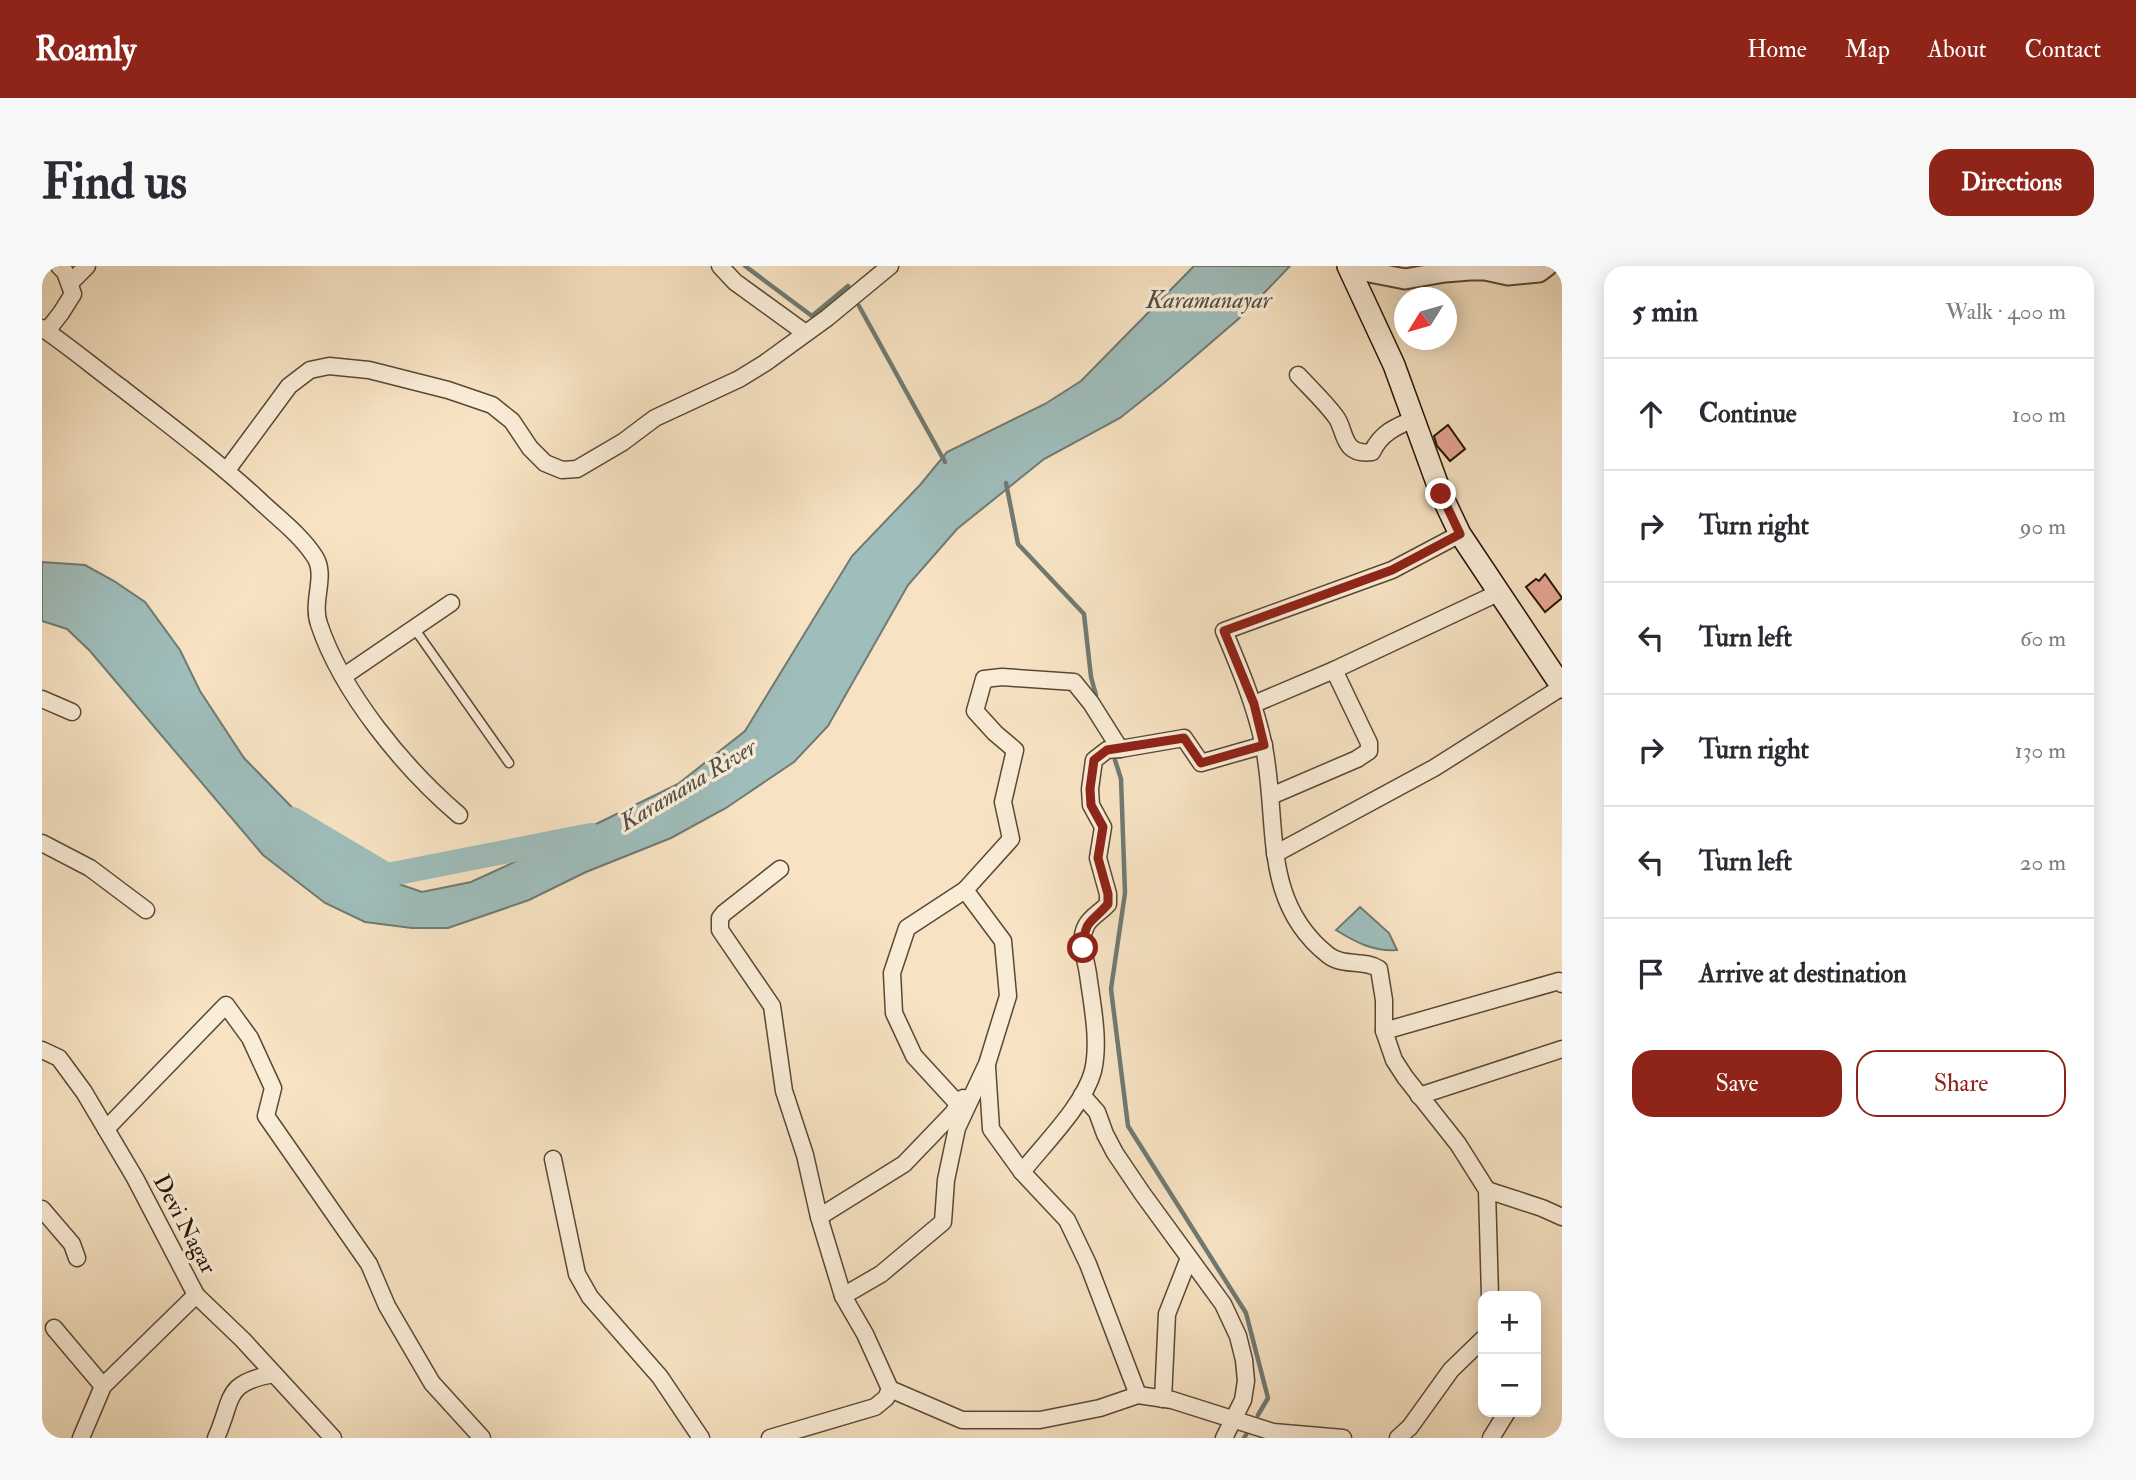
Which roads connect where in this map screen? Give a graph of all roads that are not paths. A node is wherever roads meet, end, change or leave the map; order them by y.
1 (59, 266) edge
2 (88, 266) edge
3 (720, 266) edge
4 (890, 266) edge
5 (1547, 266) edge
6 (1349, 267) edge
7 (71, 283) junction
8 (44, 330) edge
9 (804, 332) junction
10 (1298, 375) dead end
11 (1414, 419) junction
12 (227, 470) junction
13 (1460, 534) junction
14 (1498, 593) junction
15 (451, 603) dead end
16 (414, 628) junction
17 (1334, 670) junction
18 (344, 676) junction
19 (1562, 687) edge
20 (42, 699) edge
21 (1254, 704) junction
22 (72, 712) dead end
23 (1264, 745) junction
24 (1120, 749) junction
25 (509, 763) dead end
26 (1271, 796) junction
27 (459, 816) dead end
28 (42, 843) edge
29 (1275, 854) junction
30 (780, 869) dead end
31 (965, 890) junction
32 (146, 910) dead end
33 (1562, 984) edge
34 (1384, 1031) junction
35 (1562, 1049) edge
36 (42, 1050) edge
37 (987, 1064) junction
38 (1082, 1095) junction
39 (1419, 1096) junction
40 (959, 1105) junction
41 (106, 1129) junction
42 (553, 1159) dead end
43 (1022, 1172) junction
44 (1487, 1190) junction
45 (42, 1209) edge
46 (819, 1217) junction
47 (1562, 1217) edge
48 (78, 1258) dead end
49 (1189, 1258) junction
50 (1490, 1291) edge
51 (196, 1295) junction
52 (843, 1296) junction
53 (54, 1328) dead end
54 (1478, 1343) edge
55 (274, 1374) junction
56 (103, 1386) junction
57 (890, 1389) junction
58 (1139, 1395) junction
59 (1163, 1399) junction
60 (1504, 1417) edge
61 (1232, 1418) junction
62 (81, 1438) edge
63 (216, 1438) edge
64 (333, 1438) edge
65 (482, 1438) edge
66 (701, 1438) edge
67 (770, 1438) edge
68 (1224, 1438) edge
69 (1343, 1438) edge
70 (1399, 1438) edge
71 (1492, 1438) edge

1 - 7 street
2 - 7 street
3 - 9 street
4 - 9 street
5 - 6 street
6 - 11 main road
7 - 8 street
8 - 12 street
9 - 12 street
10 - 11 street
11 - 13 main road
12 - 18 street
13 - 14 main road
13 - 21 street
14 - 17 street
14 - 19 main road
15 - 16 street
16 - 18 street
16 - 25 lane
17 - 21 street
17 - 26 street
18 - 27 street
19 - 29 street
20 - 22 street
21 - 23 street
23 - 24 street
23 - 26 street
24 - 31 street
24 - 38 street
26 - 29 street
28 - 32 street
29 - 34 street
30 - 46 street
31 - 37 street
31 - 40 street
33 - 34 street
34 - 39 street
35 - 39 street
36 - 41 street, Devi Nagar
37 - 40 street
37 - 43 street
37 - 52 street
38 - 43 street
38 - 49 street
39 - 44 street
40 - 46 street
41 - 51 street, Devi Nagar
41 - 65 street
42 - 66 street
43 - 58 street
44 - 47 street
44 - 50 street
45 - 48 street
46 - 52 street
49 - 59 street
49 - 61 street
51 - 55 street, Devi Nagar
51 - 56 street
52 - 57 street
53 - 56 street
54 - 70 street
55 - 63 street
55 - 64 street, Devi Nagar
56 - 62 street
57 - 58 street
57 - 67 street
58 - 59 street
59 - 61 street
60 - 71 street
61 - 68 street
61 - 69 street

